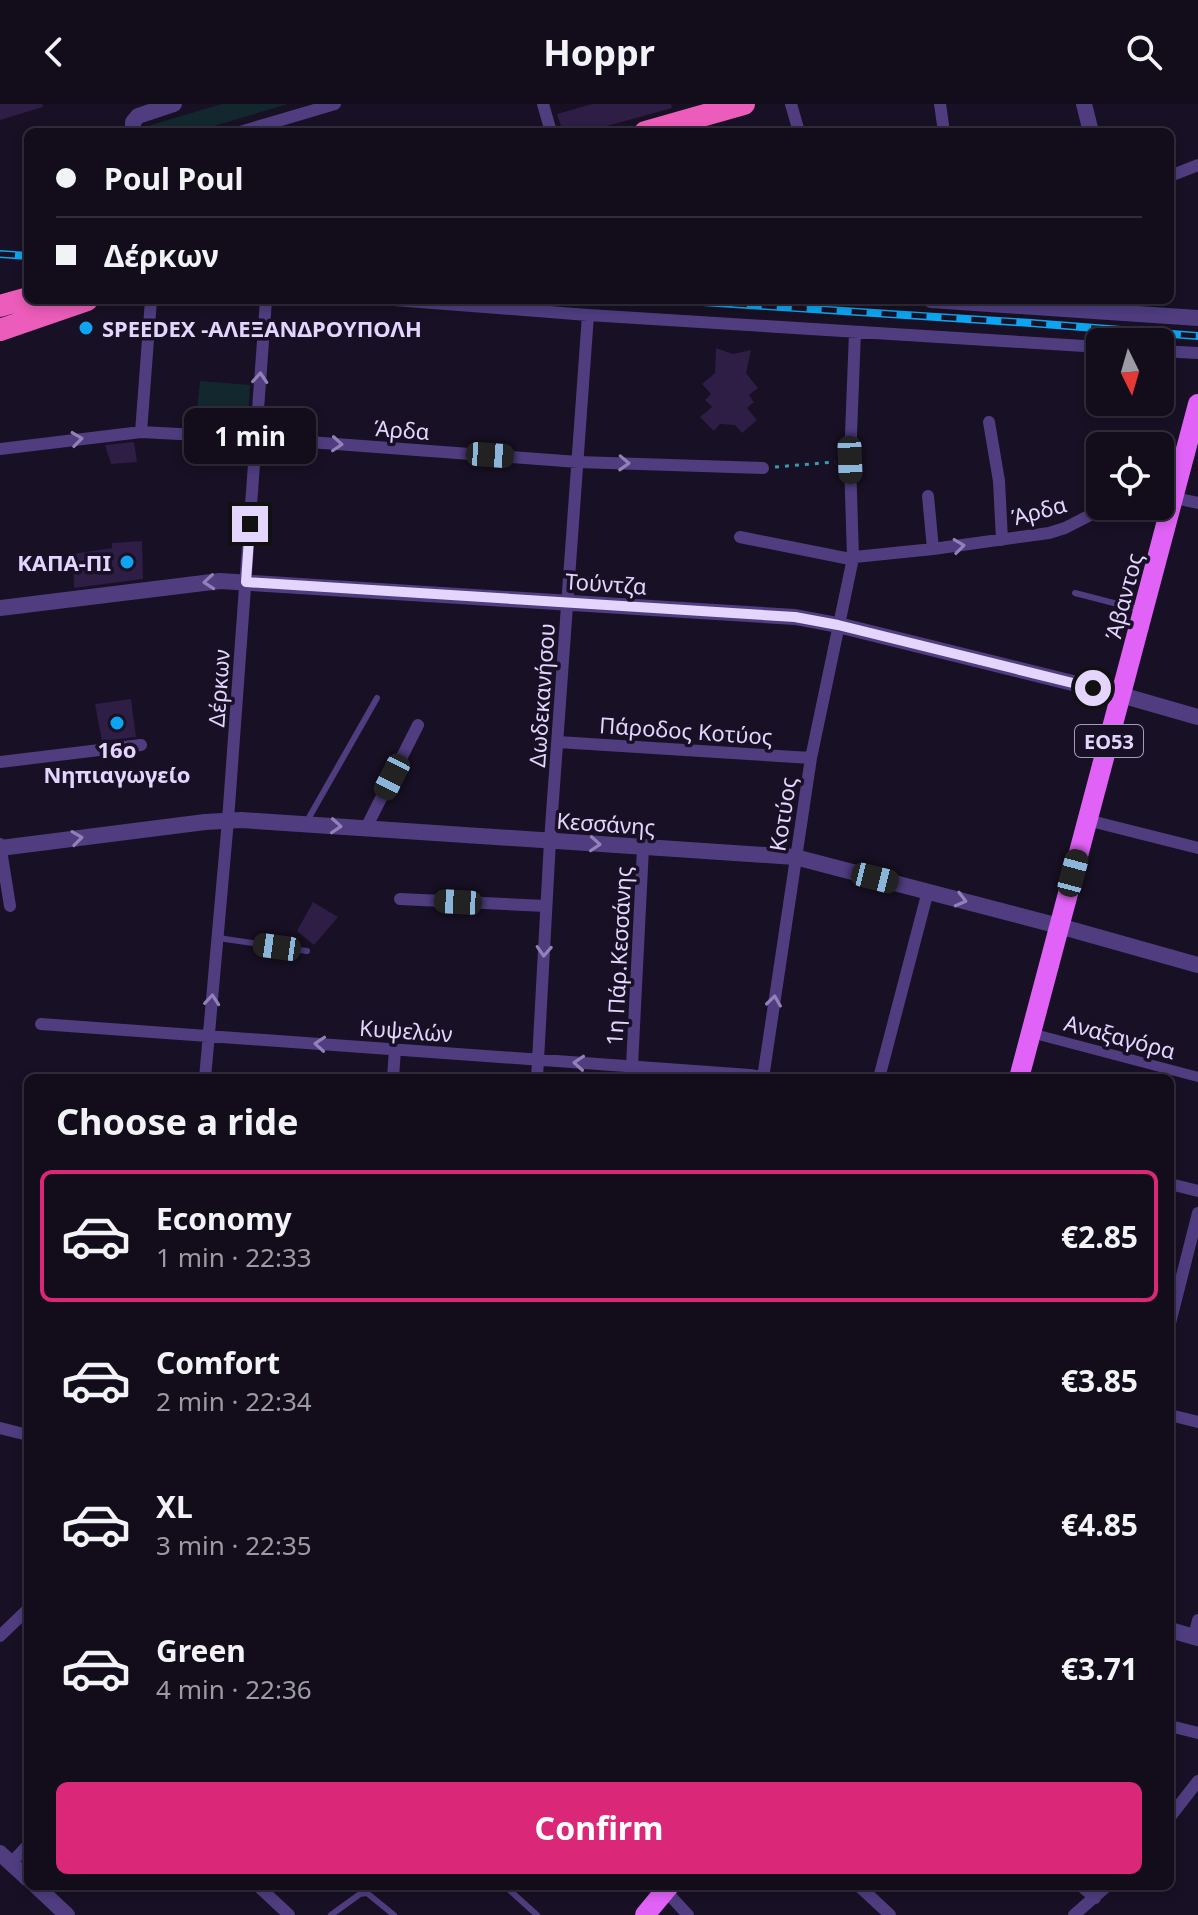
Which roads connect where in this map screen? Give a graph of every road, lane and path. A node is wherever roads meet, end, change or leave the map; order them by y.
1 (174, 104) edge
2 (335, 104) edge
3 (543, 104) edge
4 (744, 104) edge
5 (791, 104) edge
6 (940, 104) edge
7 (1084, 104) edge
8 (133, 128) edge
9 (254, 128) edge
10 (550, 128) edge
11 (659, 128) edge
12 (798, 128) edge
13 (943, 128) edge
14 (1090, 128) edge
15 (1198, 165) edge
16 (1174, 174) edge
17 (24, 299) edge
18 (75, 304) edge
19 (151, 304) edge
20 (266, 304) edge
21 (446, 304) edge
22 (1050, 304) edge
23 (0, 306) edge
24 (1132, 307) edge
25 (588, 315) junction
26 (1198, 318) edge
27 (0, 330) edge
28 (855, 332) junction
29 (1086, 346) edge
30 (1174, 352) edge
31 (1198, 353) edge
32 (1198, 404) edge
33 (989, 422) dead end
34 (141, 432) junction
35 (256, 438) junction
36 (0, 449) edge
37 (850, 460) junction
38 (578, 462) junction
39 (763, 468) joint
40 (1174, 476) edge
41 (928, 496) dead end
42 (1174, 498) edge
43 (1198, 503) edge
44 (1086, 517) edge
45 (1162, 520) edge
46 (740, 537) dead end
47 (1002, 540) junction
48 (933, 549) junction
49 (853, 558) junction
50 (246, 582) junction
51 (1075, 593) dead end
52 (568, 603) junction
53 (0, 608) edge
54 (1144, 611) junction
55 (838, 625) junction
56 (1121, 695) junction
57 (377, 698) dead end
58 (1198, 717) edge
59 (418, 725) dead end
60 (558, 742) junction
61 (141, 745) dead end
62 (811, 758) junction
63 (0, 762) edge
64 (228, 820) junction
65 (1087, 820) junction
66 (306, 824) junction
67 (366, 828) junction
68 (550, 841) junction
69 (0, 847) edge
70 (643, 848) junction
71 (1198, 848) edge
72 (795, 857) junction
73 (928, 891) junction
74 (400, 899) dead end
75 (10, 906) dead end
76 (546, 906) junction
77 (1059, 926) junction
78 (218, 938) junction
79 (307, 951) dead end
80 (1198, 965) edge
81 (41, 1024) dead end
82 (1031, 1033) junction
83 (209, 1036) junction
84 (395, 1049) junction
85 (538, 1060) junction
86 (632, 1066) junction
87 (205, 1074) edge
88 (393, 1074) edge
89 (537, 1074) edge
90 (721, 1074) edge
91 (766, 1074) edge
92 (880, 1074) edge
93 (1020, 1074) edge
94 (1198, 1077) edge
95 (1174, 1185) edge
96 (1198, 1191) edge
97 (1198, 1213) edge
98 (1174, 1307) edge
99 (1174, 1416) edge
100 (1198, 1422) edge
101 (0, 1428) edge
102 (24, 1434) edge
103 (24, 1613) edge
104 (1174, 1630) edge
105 (1197, 1631) edge
106 (0, 1636) edge
107 (1174, 1727) edge
108 (1198, 1733) edge
109 (1198, 1781) edge
110 (1174, 1812) edge
111 (24, 1847) edge
112 (6, 1858) edge
113 (24, 1875) edge
114 (40, 1890) edge
115 (262, 1890) edge
116 (509, 1890) edge
117 (664, 1890) edge
118 (667, 1890) edge
119 (863, 1890) edge
120 (1086, 1890) edge
121 (1103, 1890) edge
122 (1095, 1898) junction
123 (67, 1915) edge
124 (289, 1915) edge
125 (331, 1915) edge
126 (394, 1915) edge
127 (537, 1915) edge
128 (645, 1915) edge
129 (688, 1915) edge
130 (890, 1915) edge
131 (1074, 1915) edge

1 - 8 street
2 - 9 street
3 - 10 street
4 - 11 highway
5 - 12 street
6 - 13 street
7 - 14 street
15 - 16 street
17 - 23 highway
18 - 27 highway
19 - 34 street
35 -> 20 street, Δέρκων
21 - 25 street
22 - 24 street
24 - 26 street
25 - 28 street
25 - 38 street, Δωδεκανήσου
28 - 29 street
28 - 37 street
30 - 31 street
32 - 40 main road, Άβαντος / ΕΟ53
33 - 47 street
34 - 35 street, Άρδα
36 -> 34 street, Άρδα
35 -> 38 street, Άρδα
35 - 50 street, Δέρκων
37 - 39 path
37 - 49 street, Κοτύος
38 -> 39 street, Άρδα
38 - 52 street, Δωδεκανήσου
41 - 48 street
42 - 43 street
44 - 47 street, Άρδα
45 - 54 main road, Άβαντος / ΕΟ53
46 - 49 street, Άρδα
48 -> 47 street, Άρδα
48 - 49 street, Άρδα
49 - 55 street, Κοτύος
50 - 52 street, Τούντζα
50 -> 53 street, Τούντζα
50 - 64 street, Δέρκων
51 - 54 lane
52 - 55 street, Τούντζα
52 - 60 street, Δωδεκανήσου
54 - 56 main road, Άβαντος / ΕΟ53
55 - 56 street, Τούντζα
55 - 62 street, Κοτύος
56 - 58 street, Τούντζα
56 - 65 main road, Άβαντος / ΕΟ53
57 - 66 lane
59 - 67 street
60 - 62 street, Πάροδος Κοτύος
60 - 68 street, Δωδεκανήσου
61 - 63 street
62 - 72 street, Κοτύος
64 - 66 street, Κεσσάνης
69 -> 64 street, Κεσσάνης
64 - 78 street, Δέρκων
65 - 71 street
65 - 77 main road, Άβαντος / ΕΟ53
66 -> 67 street, Κεσσάνης
67 - 68 street, Κεσσάνης
68 -> 70 street, Κεσσάνης
68 - 76 street, Δωδεκανήσου
69 - 75 street
70 - 72 street, Κεσσάνης
70 - 86 street, 1η Πάρ.Κεσσάνης
72 - 73 street, Κεσσάνης
91 -> 72 street, Κοτύος
73 -> 77 street, Κεσσάνης
73 - 92 street
74 - 76 street
76 -> 85 street, Δωδεκανήσου
77 - 80 street, Κεσσάνης
77 - 82 main road, Άβαντος / ΕΟ53
78 - 79 lane
83 -> 78 street, Δέρκων
81 - 83 street, Κυψελών
82 - 93 main road, Άβαντος / ΕΟ53
82 - 94 street, Αναξαγόρα
84 -> 83 street, Κυψελών
83 - 87 street, Δέρκων
84 - 85 street, Κυψελών
84 - 88 street
86 -> 85 street, Κυψελών
85 - 89 street, Δωδεκανήσου
86 - 90 street, Κυψελών
95 - 96 street
97 - 98 street
99 - 100 street
101 - 102 street
103 - 106 street
104 - 105 street
107 - 108 street
109 - 110 street
111 - 112 street
112 - 113 street
114 - 123 street
115 - 124 street
116 - 127 lane
117 - 128 main road
118 - 129 street
119 - 130 street
120 - 122 street
121 - 122 street
122 - 131 street
125 - 126 lane

